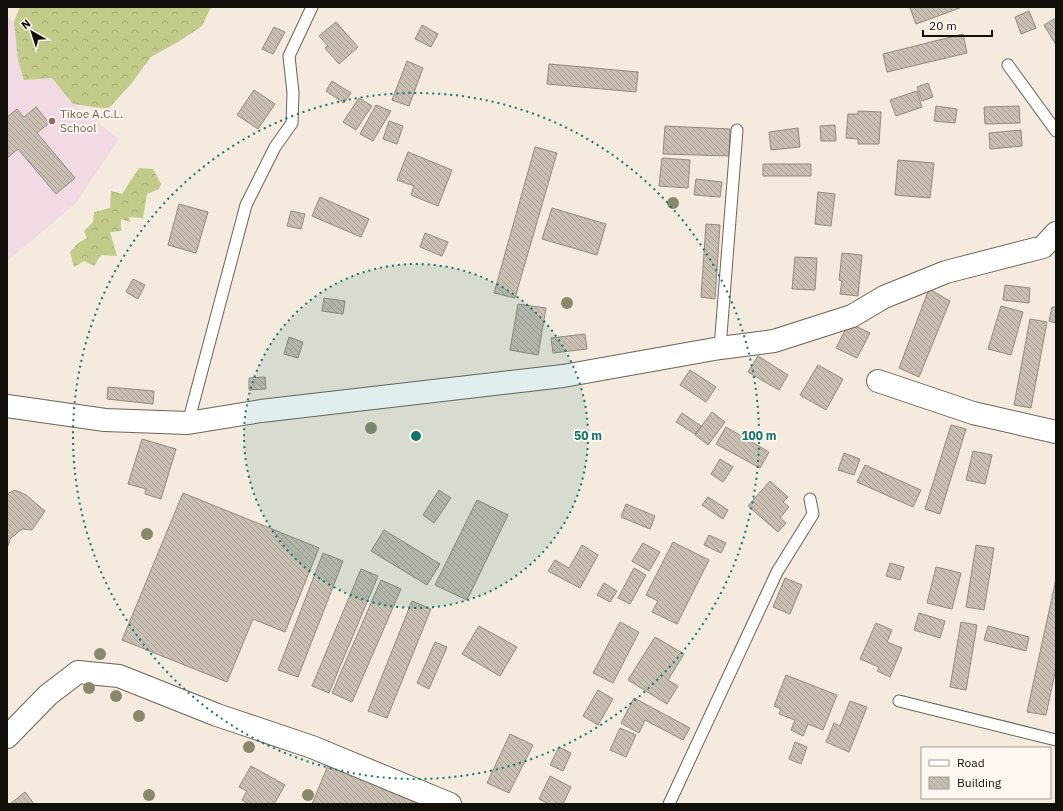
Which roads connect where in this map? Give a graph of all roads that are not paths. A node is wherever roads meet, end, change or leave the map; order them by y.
1 (312, 7) edge
2 (1008, 65) dead end
3 (737, 130) dead end
4 (1056, 131) edge
5 (1052, 242) edge
6 (720, 348) junction
7 (878, 381) dead end
8 (7, 406) edge
9 (188, 423) junction
10 (1056, 432) edge
11 (810, 499) dead end
12 (899, 700) dead end
13 (7, 737) edge
14 (1056, 740) edge
15 (450, 804) edge
16 (669, 804) edge

1 - 9 lane
2 - 4 lane
3 - 6 lane
5 - 6 street
6 - 9 street
7 - 10 street
8 - 9 street
11 - 16 lane
12 - 14 lane
13 - 15 street

